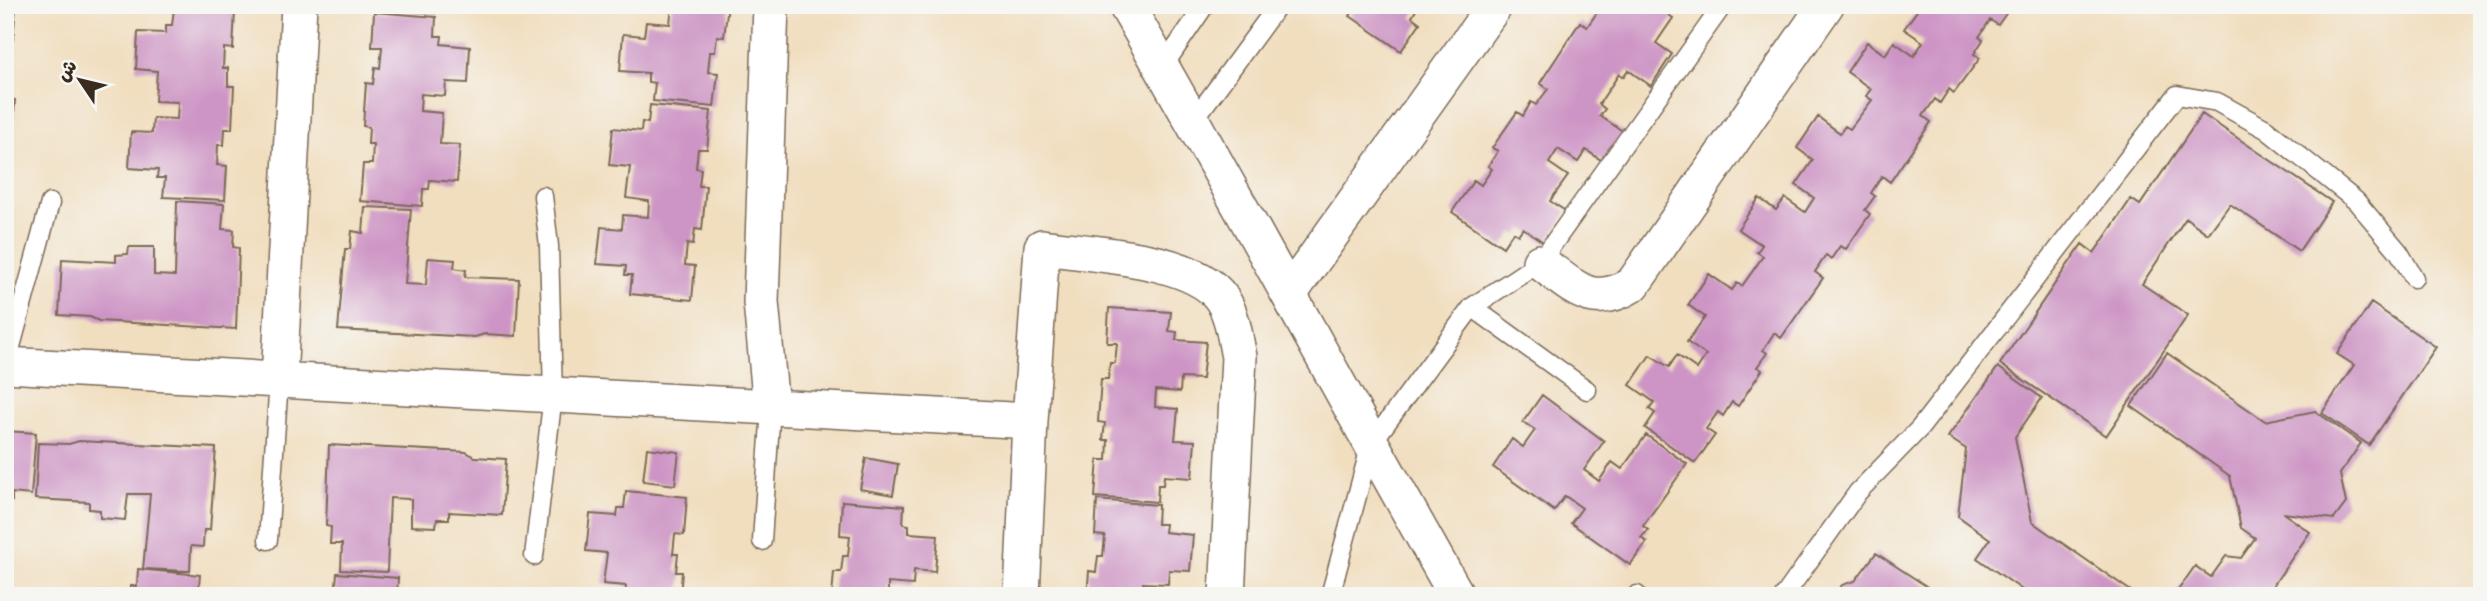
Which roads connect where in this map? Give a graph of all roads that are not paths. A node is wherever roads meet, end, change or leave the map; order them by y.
1 (299, 5) edge
2 (771, 5) edge
3 (1126, 5) edge
4 (1205, 5) edge
5 (1278, 5) edge
6 (1495, 5) edge
7 (1723, 5) edge
8 (1826, 5) edge
9 (1162, 68) junction
10 (1193, 121) junction
11 (543, 196) dead end
12 (50, 203) dead end
13 (1539, 262) junction
14 (2414, 278) dead end
15 (1290, 294) junction
16 (1472, 307) junction
17 (6, 365) edge
18 (279, 380) junction
19 (1587, 390) dead end
20 (553, 395) junction
21 (771, 407) junction
22 (1030, 421) junction
23 (1371, 444) junction
24 (268, 540) dead end
25 (762, 541) dead end
26 (534, 556) dead end
27 (1022, 596) edge
28 (1227, 596) edge
29 (1330, 596) edge
30 (1457, 596) edge
31 (1784, 596) edge

1 - 18 street
2 - 21 street
3 - 9 street
4 - 9 lane
5 - 10 lane
6 - 15 street
7 - 13 lane
8 - 13 street
9 - 10 street
10 - 15 street
11 - 20 lane
12 - 17 lane
13 - 16 lane
14 - 31 lane
15 - 23 street
16 - 19 lane
16 - 23 lane
17 - 18 street
18 - 20 street
18 - 24 lane
20 - 21 street
20 - 26 lane
21 - 22 street
21 - 25 lane
22 - 27 street
22 - 28 street
23 - 29 lane
23 - 30 street

